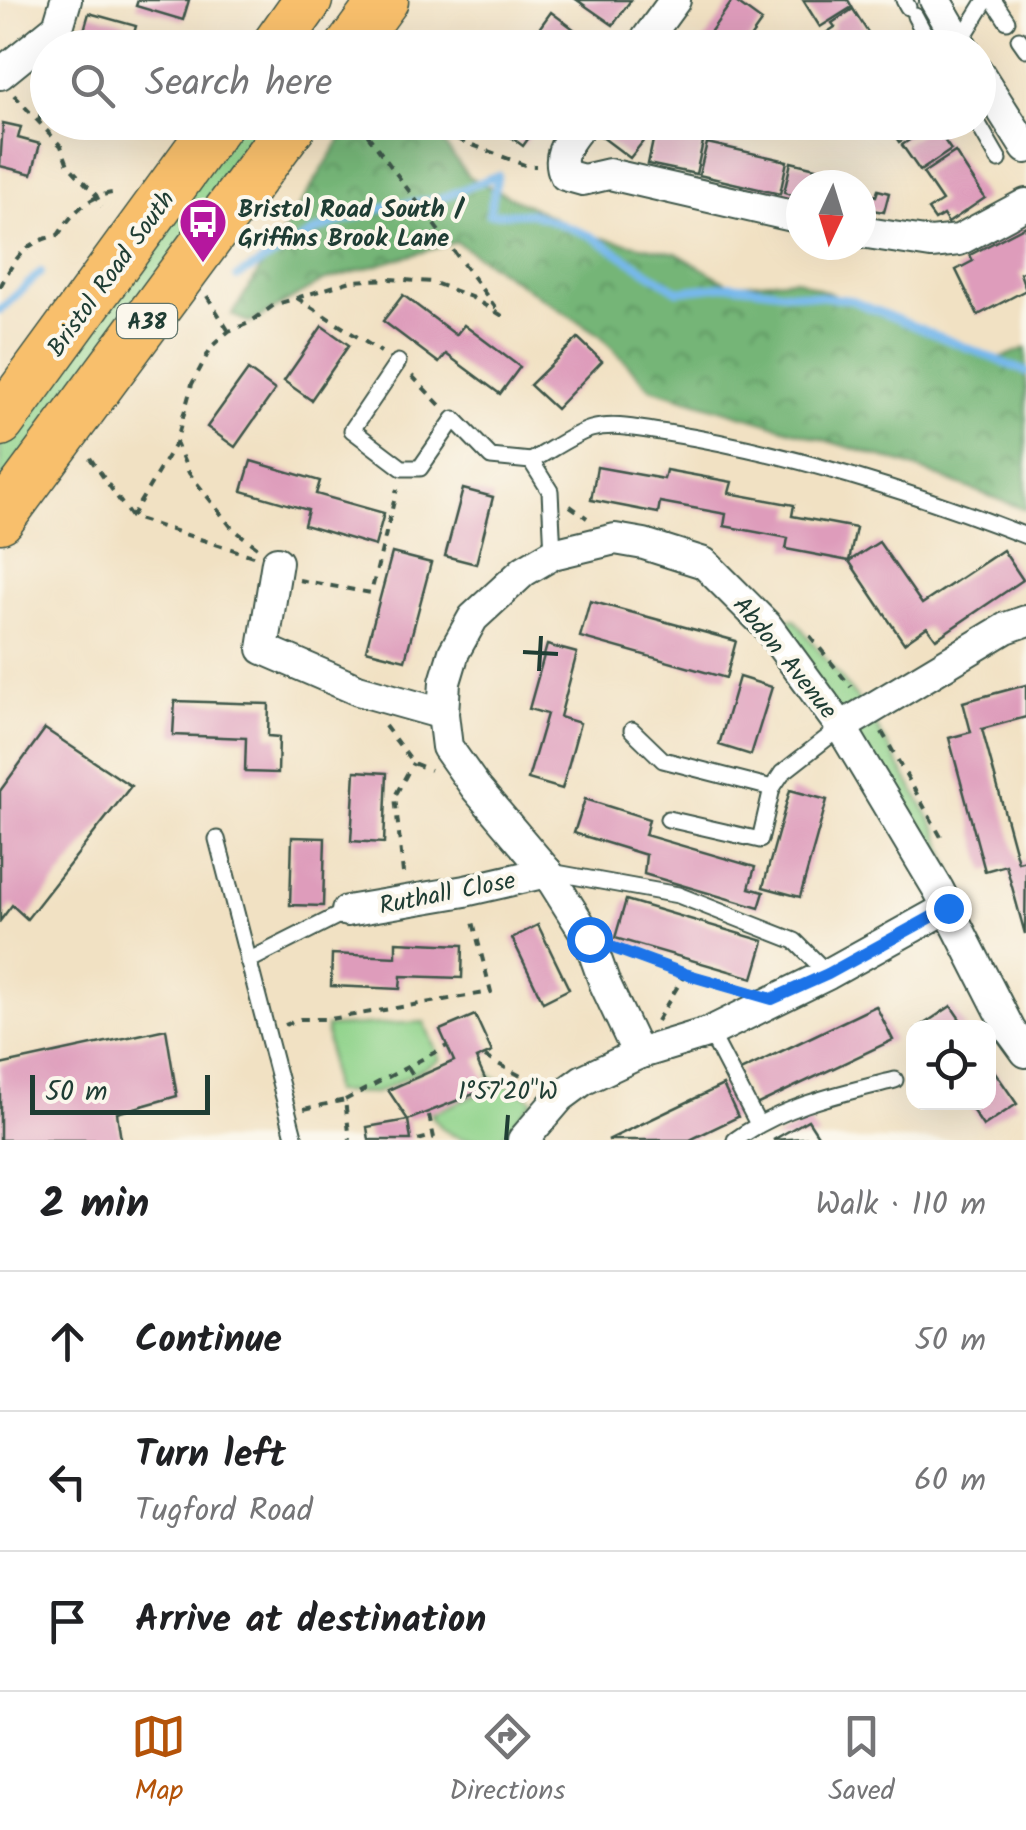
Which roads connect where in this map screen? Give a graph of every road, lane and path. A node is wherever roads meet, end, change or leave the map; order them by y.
1 (66, 0) edge
2 (308, 0) edge
3 (384, 0) edge
4 (675, 0) edge
5 (990, 0) edge
6 (1007, 22) dead end
7 (933, 25) edge
8 (55, 30) edge
9 (287, 30) edge
10 (362, 30) edge
11 (653, 30) edge
12 (30, 58) edge
13 (6, 84) edge
14 (30, 111) edge
15 (996, 112) edge
16 (996, 135) edge
17 (56, 140) edge
18 (207, 140) edge
19 (281, 140) edge
20 (371, 140) edge
21 (460, 140) edge
22 (570, 140) edge
23 (1019, 150) edge
24 (560, 165) junction
25 (112, 193) dead end
26 (96, 195) junction
27 (1026, 204) edge
28 (102, 207) dead end
29 (786, 217) edge
30 (876, 237) edge
31 (0, 286) edge
32 (205, 292) dead end
33 (229, 331) junction
34 (398, 362) dead end
35 (0, 422) edge
36 (176, 443) junction
37 (86, 452) dead end
38 (530, 461) junction
39 (402, 468) junction
40 (550, 492) junction
41 (130, 517) junction
42 (0, 519) edge
43 (1026, 536) edge
44 (615, 539) junction
45 (554, 554) junction
46 (276, 569) junction
47 (1026, 621) edge
48 (358, 690) junction
49 (443, 714) junction
50 (841, 726) junction
51 (632, 730) dead end
52 (413, 763) junction
53 (476, 788) junction
54 (772, 788) junction
55 (668, 819) dead end
56 (217, 839) dead end
57 (546, 872) junction
58 (466, 891) junction
59 (406, 900) junction
60 (948, 908) junction
61 (347, 911) joint
62 (589, 939) junction
63 (248, 961) junction
64 (685, 974) junction
65 (828, 974) junction
66 (772, 999) junction
67 (710, 1032) junction
68 (267, 1034) junction
69 (1021, 1035) edge
70 (448, 1046) dead end
71 (638, 1054) junction
72 (485, 1058) dead end
73 (408, 1067) junction
74 (415, 1078) dead end
75 (895, 1080) dead end
76 (560, 1097) junction
77 (345, 1100) junction
78 (290, 1112) junction
79 (429, 1114) dead end
80 (758, 1124) junction
81 (436, 1138) edge
82 (295, 1140) edge
83 (350, 1140) edge
84 (418, 1140) edge
85 (523, 1140) edge
86 (736, 1140) edge

1 - 8 street
2 - 9 highway
3 - 10 highway
4 - 11 street
5 - 6 lane
5 - 7 lane
12 - 13 street
13 - 14 path
15 - 23 street
16 - 23 lane
17 - 26 path
18 - 35 highway, Bristol Road South / A38
19 - 42 highway, A38
20 - 33 path
21 - 24 path
22 - 24 street
24 - 29 street
25 - 26 path
26 - 28 path
26 - 31 path
27 - 30 street
32 - 33 path
33 - 36 path
34 - 39 lane
36 - 41 path
36 - 46 path
37 - 41 path
38 - 39 lane
38 - 40 lane
38 - 43 lane
39 - 46 path
40 - 44 path
40 - 45 lane
41 - 46 path
44 - 45 street, Abdon Avenue
44 - 50 street, Abdon Avenue
45 - 49 street, Abdon Avenue
46 - 48 street
47 - 50 street
48 - 49 street
48 - 52 path
49 - 53 street, Abdon Avenue
50 - 54 lane
50 - 60 street, Abdon Avenue
51 - 54 lane
52 - 53 path
52 - 59 path
53 - 57 street, Abdon Avenue
54 - 55 lane
56 - 63 lane
57 - 58 street, Ruthall Close
57 - 62 street, Abdon Avenue
57 - 65 lane
58 - 59 street, Ruthall Close
58 - 68 path
59 - 61 street, Ruthall Close
60 - 65 street
60 - 69 street, Abdon Avenue
61 - 63 lane
62 - 64 path
62 - 71 street, Abdon Avenue
63 - 68 lane
64 - 66 path
64 - 71 path
65 - 66 street
66 - 67 street
67 - 71 street
67 - 80 lane
68 - 78 lane
70 - 73 path
71 - 76 street
72 - 76 path
73 - 74 path
73 - 77 path
75 - 80 lane
76 - 85 street
77 - 78 path
77 - 83 path
78 - 82 lane
79 - 81 path
80 - 86 lane
81 - 84 path

